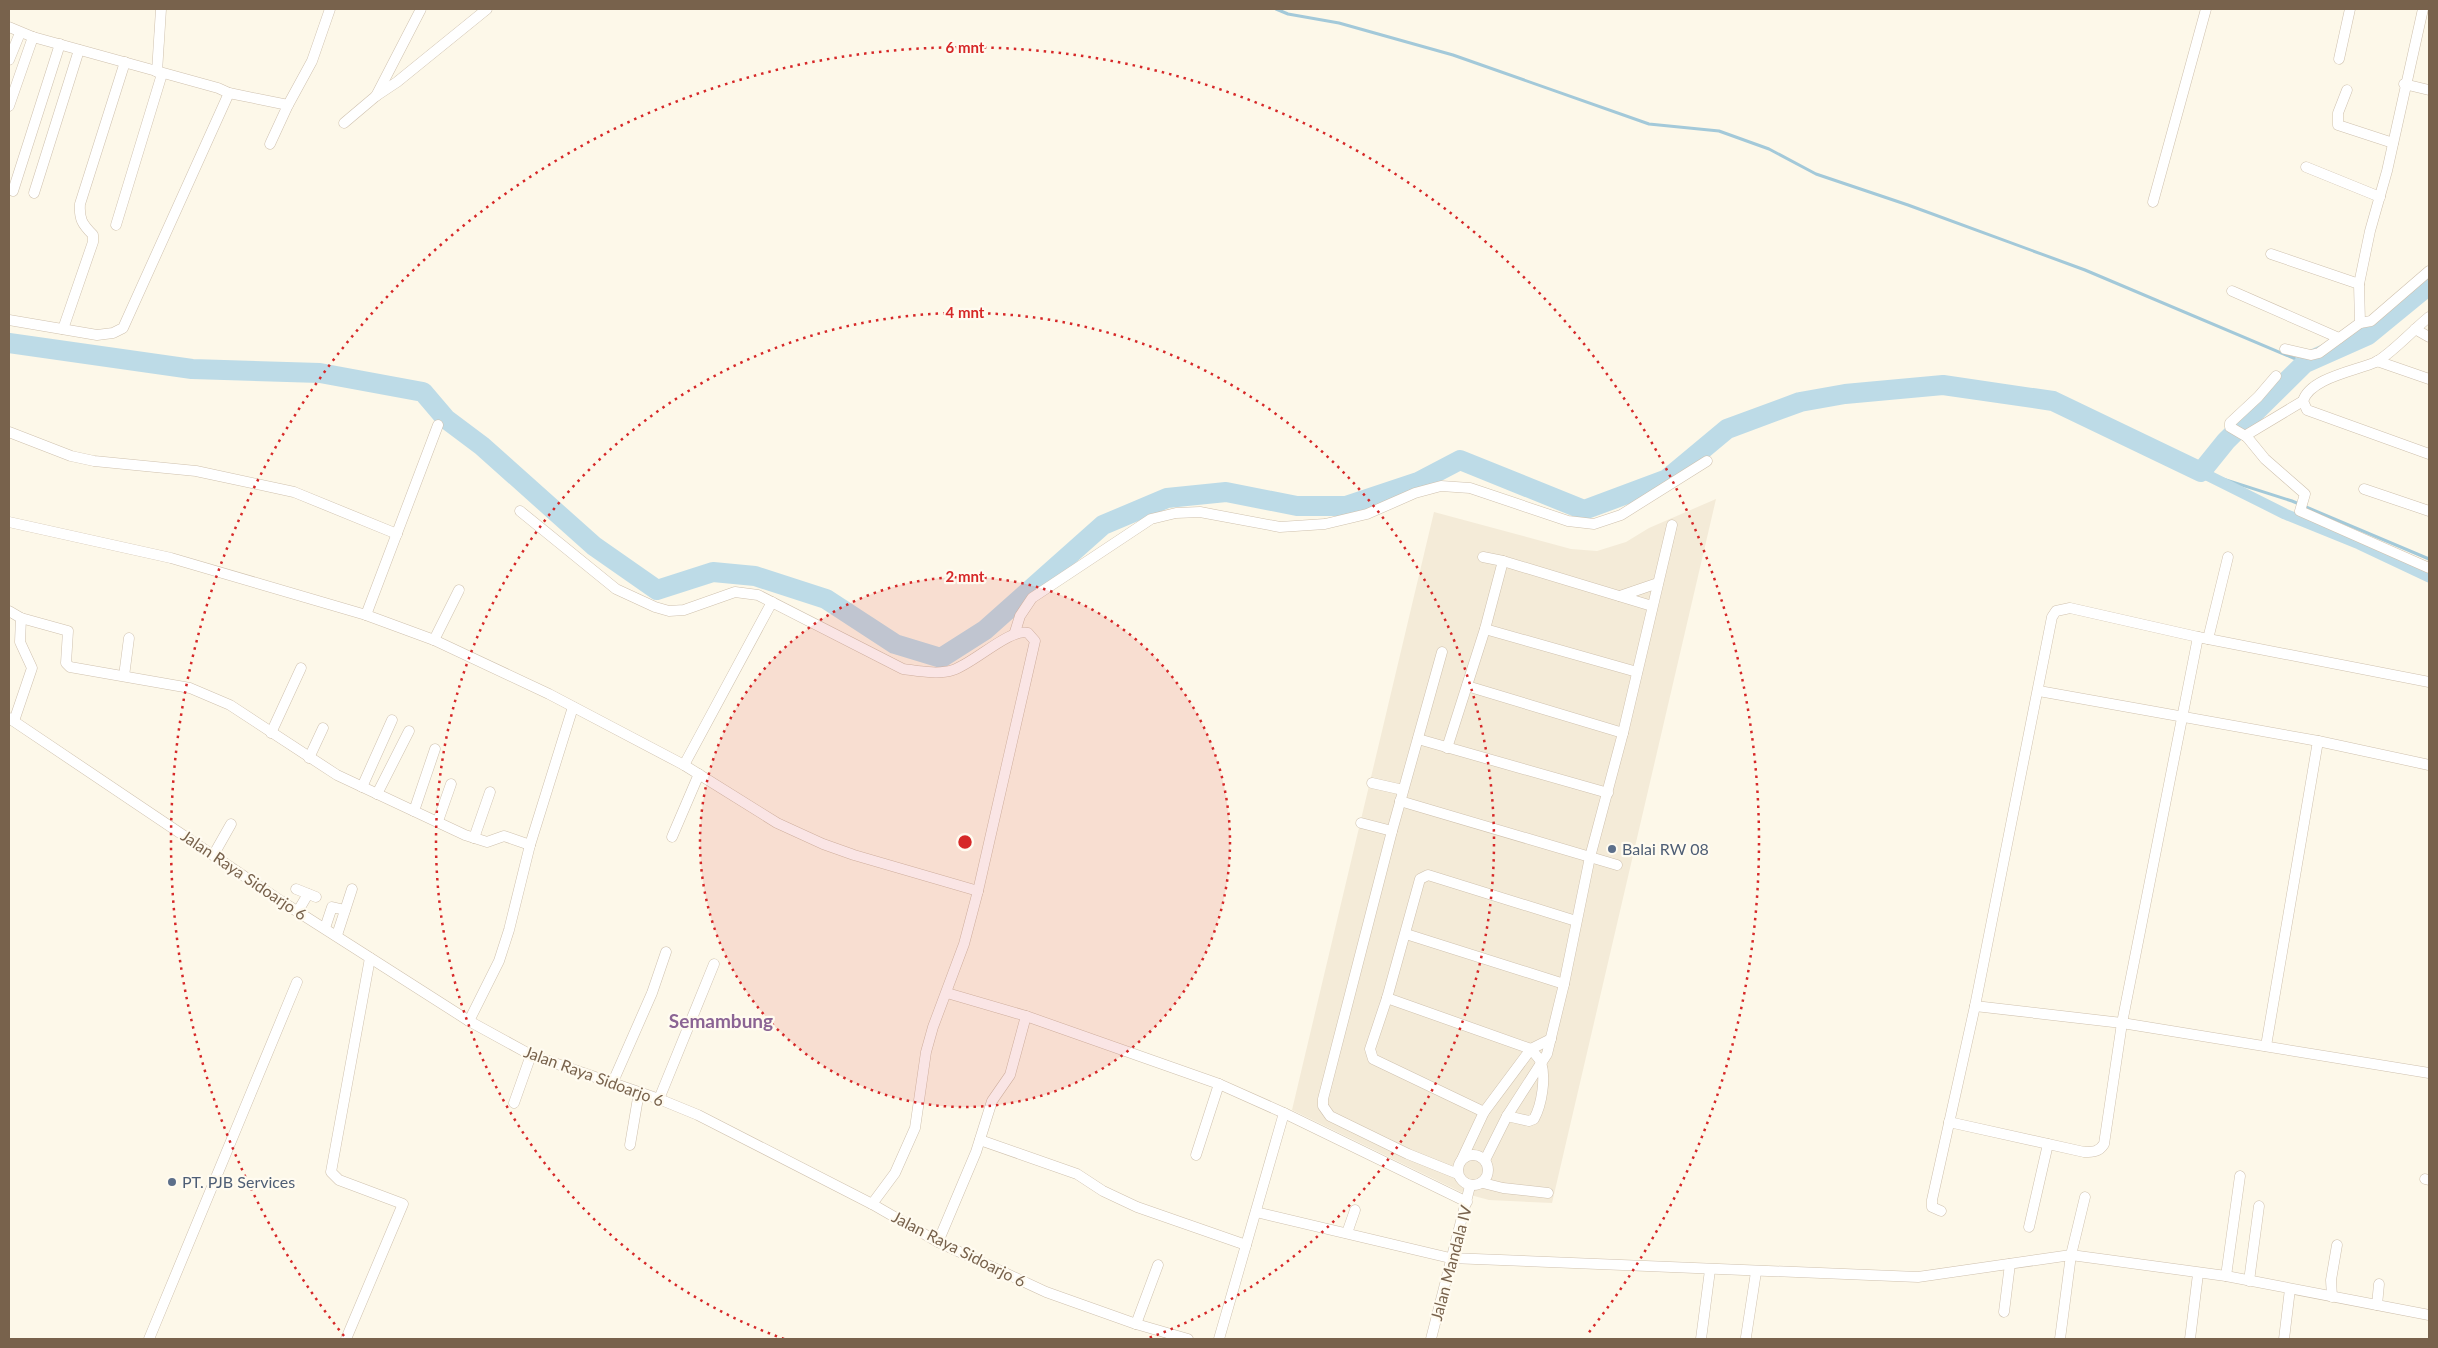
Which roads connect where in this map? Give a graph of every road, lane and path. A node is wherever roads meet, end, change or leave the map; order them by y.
1 (161, 9) edge
2 (330, 9) edge
3 (420, 9) edge
4 (487, 9) edge
5 (2206, 9) edge
6 (2350, 9) edge
7 (2422, 9) edge
8 (9, 28) edge
9 (20, 33) junction
10 (33, 37) junction
11 (60, 44) junction
12 (79, 50) junction
13 (2339, 59) dead end
14 (9, 60) edge
15 (125, 62) junction
16 (160, 73) junction
17 (2404, 84) junction
18 (2347, 90) dead end
19 (2429, 90) edge
20 (229, 93) junction
21 (376, 96) junction
22 (288, 105) junction
23 (9, 106) edge
24 (344, 123) dead end
25 (2393, 143) junction
26 (270, 144) dead end
27 (2306, 167) dead end
28 (13, 191) dead end
29 (34, 193) dead end
30 (2380, 197) junction
31 (2153, 202) dead end
32 (116, 225) dead end
33 (2271, 254) dead end
34 (2429, 271) edge
35 (2359, 284) junction
36 (2232, 291) dead end
37 (2429, 317) edge
38 (9, 320) edge
39 (2360, 323) junction
40 (63, 329) junction
41 (2415, 329) junction
42 (2429, 337) edge
43 (2338, 338) junction
44 (2285, 349) dead end
45 (2377, 361) junction
46 (2276, 376) dead end
47 (2429, 379) edge
48 (2303, 401) junction
49 (438, 425) dead end
50 (9, 432) edge
51 (2239, 432) junction
52 (2429, 454) edge
53 (1707, 461) dead end
54 (2364, 489) dead end
55 (520, 511) dead end
56 (2429, 511) edge
57 (9, 522) edge
58 (1672, 525) dead end
59 (397, 534) junction
60 (1483, 557) dead end
61 (2228, 557) dead end
62 (1503, 561) junction
63 (2429, 568) edge
64 (1658, 583) junction
65 (459, 590) dead end
66 (1620, 596) junction
67 (772, 602) junction
68 (1652, 606) junction
69 (9, 611) edge
70 (366, 615) junction
71 (21, 618) junction
72 (1484, 629) junction
73 (1015, 632) junction
74 (129, 638) dead end
75 (2203, 638) junction
76 (434, 640) junction
77 (1442, 652) dead end
78 (301, 668) dead end
79 (1637, 672) junction
80 (124, 676) junction
81 (2429, 682) edge
82 (1467, 686) junction
83 (2039, 691) junction
84 (573, 708) junction
85 (2182, 717) junction
86 (12, 719) edge
87 (392, 720) dead end
88 (323, 728) dead end
89 (408, 731) dead end
90 (270, 733) junction
91 (1623, 733) junction
92 (1418, 739) junction
93 (2318, 740) junction
94 (1448, 748) junction
95 (435, 749) dead end
96 (309, 758) junction
97 (684, 765) junction
98 (2429, 765) edge
99 (699, 774) junction
100 (1372, 783) dead end
101 (451, 784) dead end
102 (362, 787) junction
103 (1403, 790) junction
104 (490, 792) dead end
105 (1608, 793) junction
106 (377, 794) junction
107 (1400, 801) junction
108 (414, 811) junction
109 (438, 821) junction
110 (1361, 823) dead end
111 (231, 824) dead end
112 (1392, 831) junction
113 (672, 837) dead end
114 (474, 838) junction
115 (530, 845) junction
116 (214, 854) junction
117 (1590, 857) junction
118 (1616, 865) dead end
119 (296, 889) dead end
120 (352, 889) dead end
121 (971, 890) junction
122 (345, 910) junction
123 (298, 911) junction
124 (1576, 921) junction
125 (325, 928) junction
126 (1406, 934) junction
127 (337, 935) junction
128 (666, 952) dead end
129 (370, 958) junction
130 (714, 964) dead end
131 (297, 982) dead end
132 (1564, 984) junction
133 (947, 993) junction
134 (1387, 998) junction
135 (1975, 1006) junction
136 (1026, 1016) junction
137 (469, 1020) junction
138 (2122, 1023) junction
139 (1551, 1039) junction
140 (2266, 1046) junction
141 (1531, 1048) junction
142 (531, 1055) junction
143 (1541, 1062) junction
144 (2429, 1073) edge
145 (612, 1084) junction
146 (1219, 1084) junction
147 (639, 1092) junction
148 (659, 1099) junction
149 (514, 1103) dead end
150 (1484, 1112) junction
151 (1284, 1113) junction
152 (1507, 1116) junction
153 (1949, 1122) junction
154 (980, 1140) junction
155 (2048, 1144) junction
156 (630, 1145) dead end
157 (1196, 1155) dead end
158 (1462, 1159) junction
159 (1485, 1160) junction
160 (1458, 1174) junction
161 (2240, 1176) dead end
162 (1483, 1182) junction
163 (1470, 1186) junction
164 (1548, 1193) dead end
165 (2085, 1197) dead end
166 (1467, 1202) junction
167 (872, 1204) junction
168 (2259, 1206) dead end
169 (1354, 1210) dead end
170 (1942, 1211) dead end
171 (1256, 1212) junction
172 (2029, 1227) dead end
173 (1347, 1233) junction
174 (938, 1242) junction
175 (1246, 1244) junction
176 (2336, 1244) dead end
177 (2071, 1255) junction
178 (1450, 1258) junction
179 (2010, 1264) junction
180 (1158, 1265) dead end
181 (1710, 1270) junction
182 (1756, 1272) junction
183 (2198, 1274) junction
184 (2226, 1276) junction
185 (2249, 1281) junction
186 (2379, 1284) dead end
187 (2290, 1289) junction
188 (2332, 1297) junction
189 (2377, 1305) junction
190 (2004, 1312) dead end
191 (2429, 1315) edge
192 (1136, 1324) junction
193 (1746, 1337) dead end
194 (149, 1339) edge
195 (346, 1339) edge
196 (1188, 1339) edge
197 (1219, 1339) edge
198 (1431, 1339) edge
199 (1701, 1339) edge
200 (2060, 1339) edge
201 (2190, 1339) edge
202 (2284, 1339) edge

1 - 16 street
2 - 22 street
3 - 21 street
4 - 21 street
5 - 31 street
6 - 13 street
7 - 17 street
8 - 9 street
9 - 10 street
9 - 14 street
10 - 11 street
10 - 23 street
11 - 12 street
11 - 28 street
12 - 15 street
12 - 29 street
15 - 16 street
15 - 40 street
16 - 20 street
16 - 32 street
17 - 19 street
17 - 25 street
18 - 25 street
20 - 22 street
20 - 40 street
21 - 24 street
22 - 26 street
25 - 30 street
27 - 30 street
30 - 35 street
33 - 35 street
34 - 39 street
35 - 39 street
36 - 43 street
37 - 41 street
38 - 40 street
39 - 43 street
41 - 42 street
41 - 45 street
43 - 44 street
45 - 47 street
45 - 48 street
46 - 51 street
48 - 51 street
48 - 52 street
49 - 59 street
50 - 59 street
51 - 63 street
53 - 73 street
54 - 56 street
55 - 67 street
57 - 70 street
58 - 64 street
59 - 70 street
60 - 62 street
61 - 75 street
62 - 66 street
62 - 72 street
64 - 66 street
64 - 68 street
65 - 76 street
66 - 68 street
67 - 73 street
67 - 97 street
68 - 79 street
69 - 71 street
70 - 76 street
71 - 80 street
71 - 86 street
72 - 79 street
72 - 82 street
73 - 121 street
74 - 80 street
75 - 81 street
75 - 83 street
75 - 85 street
76 - 84 street
77 - 92 street
78 - 90 street
79 - 91 street
80 - 90 street
82 - 91 street
82 - 94 street
83 - 85 street
83 - 135 street
84 - 97 street
84 - 115 street
85 - 93 street
85 - 138 street
86 - 116 street, Jalan Raya Sidoarjo 6
87 - 102 street
88 - 96 street
89 - 106 street
90 - 96 street
91 - 105 street
92 - 94 street
92 - 103 street
93 - 98 street
93 - 140 street
94 - 105 street
95 - 108 street
96 - 102 street
97 - 99 street
99 - 113 street
99 - 121 street
100 - 103 street
101 - 109 street
102 - 106 street
103 - 107 street
104 - 114 street
105 - 117 street
106 - 108 street
107 - 112 street
107 - 117 street
108 - 109 street
109 - 114 street
110 - 112 street
111 - 116 street
112 - 160 street
114 - 115 street
115 - 137 street
116 - 123 street, Jalan Raya Sidoarjo 6
117 - 118 street
117 - 124 street
119 - 123 street
120 - 122 street
121 - 133 street
122 - 125 street
122 - 127 street
123 - 125 street, Jalan Raya Sidoarjo 6
124 - 126 street
124 - 132 street
125 - 127 street, Jalan Raya Sidoarjo 6
126 - 132 street
126 - 134 street
127 - 129 street, Jalan Raya Sidoarjo 6
128 - 145 street
129 - 137 street, Jalan Raya Sidoarjo 6
129 - 195 street
130 - 148 street
131 - 194 street
132 - 139 street
133 - 136 street
133 - 167 street
134 - 141 street
134 - 150 street
135 - 138 street
135 - 153 street
136 - 146 street
136 - 154 street
137 - 142 street, Jalan Raya Sidoarjo 6
138 - 140 street
138 - 155 street
139 - 141 street
139 - 143 street
140 - 144 street
141 - 143 street
141 - 150 street
142 - 145 street, Jalan Raya Sidoarjo 6
142 - 149 street
143 - 152 street
143 - 152 street
145 - 147 street, Jalan Raya Sidoarjo 6
146 - 151 street
146 - 157 street
147 - 148 street, Jalan Raya Sidoarjo 6
147 - 156 street
148 - 167 street, Jalan Raya Sidoarjo 6
150 - 158 street
151 - 166 street
151 - 171 street
152 - 159 street
153 - 155 street
153 - 170 street
154 - 174 street
154 - 175 street
155 - 172 street
158 - 159 street
158 - 160 street
159 - 162 street
160 - 163 street
161 - 184 street
162 - 163 street
162 - 164 street
163 - 166 street, Jalan Mandala IV
165 - 177 street
166 - 178 street, Jalan Mandala IV
167 - 174 street, Jalan Raya Sidoarjo 6
168 - 185 street
169 - 173 street
171 - 173 street
171 - 175 street
173 - 178 street
174 - 192 street, Jalan Raya Sidoarjo 6
175 - 197 street
176 - 188 street
177 - 179 street
177 - 183 street
177 - 200 street
178 - 181 street
178 - 198 street, Jalan Mandala IV
179 - 182 street
179 - 190 street
180 - 192 street
181 - 182 street
181 - 199 street
182 - 193 street
183 - 184 street
183 - 201 street
184 - 185 street
185 - 187 street
186 - 189 street
187 - 188 street
187 - 202 street
188 - 189 street
189 - 191 street
192 - 196 street, Jalan Raya Sidoarjo 6

